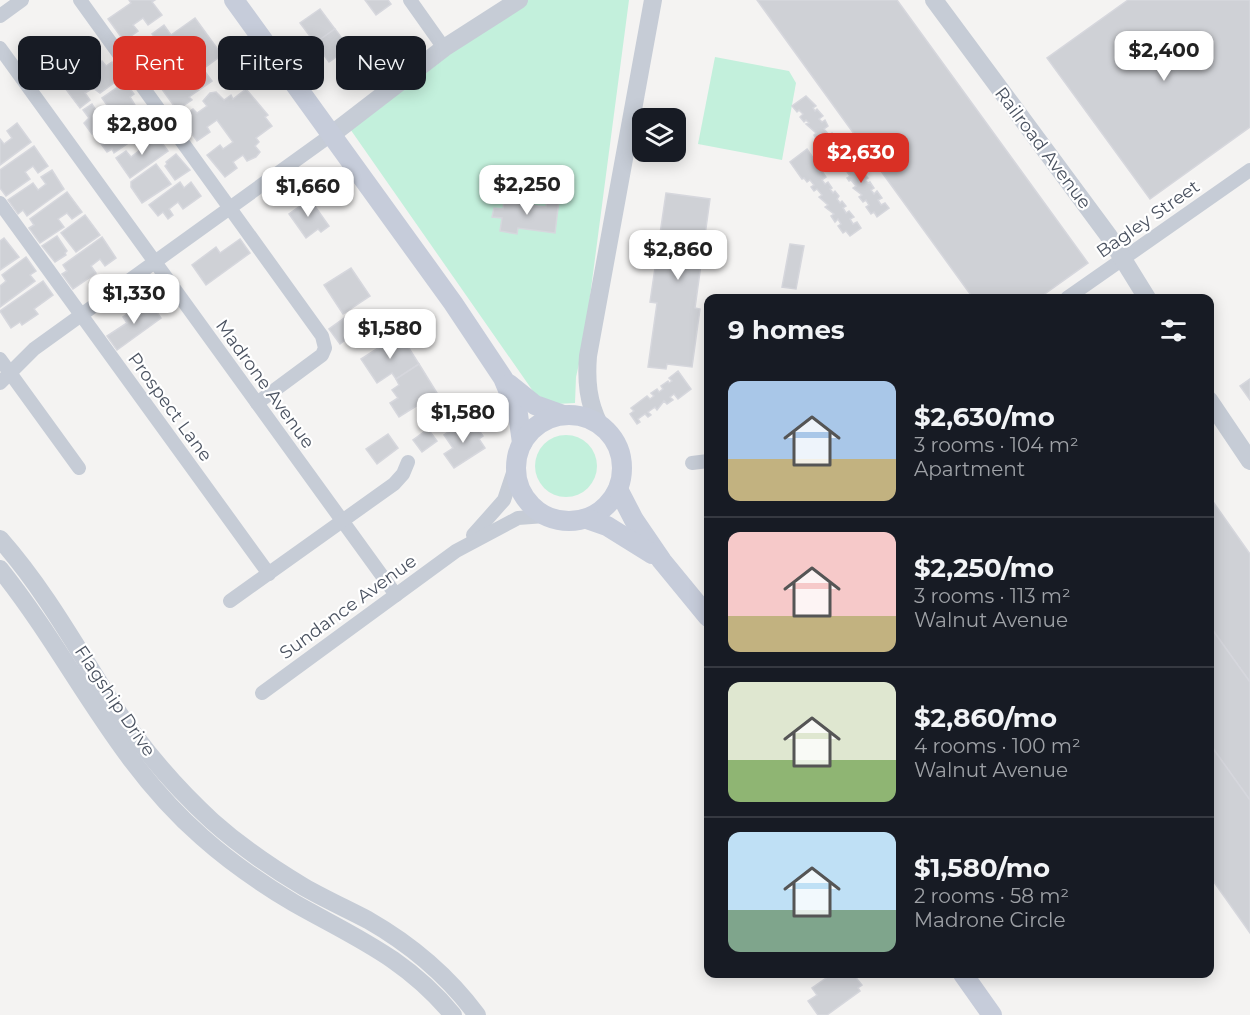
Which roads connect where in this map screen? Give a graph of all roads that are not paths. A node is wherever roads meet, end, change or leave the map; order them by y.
1 (22, 0) edge
2 (80, 0) edge
3 (234, 0) edge
4 (410, 0) edge
5 (519, 0) edge
6 (653, 0) edge
7 (934, 0) edge
8 (0, 16) edge
9 (0, 48) edge
10 (444, 48) junction
11 (331, 135) junction
12 (1250, 170) edge
13 (0, 203) edge
14 (230, 208) junction
15 (1123, 259) junction
16 (155, 262) junction
17 (1073, 294) edge
18 (1145, 294) edge
19 (81, 315) junction
20 (0, 359) edge
21 (10, 372) junction
22 (503, 378) junction
23 (0, 383) edge
24 (257, 403) junction
25 (1214, 407) edge
26 (562, 416) junction
27 (599, 424) junction
28 (522, 443) junction
29 (1250, 461) edge
30 (408, 462) dead end
31 (704, 462) edge
32 (692, 463) dead end
33 (515, 467) junction
34 (79, 468) dead end
35 (618, 489) junction
36 (545, 516) junction
37 (586, 519) junction
38 (342, 521) junction
39 (0, 539) edge
40 (456, 551) junction
41 (662, 561) junction
42 (0, 569) edge
43 (269, 574) junction
44 (396, 595) junction
45 (230, 601) dead end
46 (704, 612) edge
47 (262, 693) dead end
48 (966, 978) edge
49 (453, 1015) edge
50 (477, 1015) edge
51 (992, 1015) edge

1 - 8 street
2 - 14 street
3 - 11 main road
4 - 10 street
5 - 10 street
6 - 27 street
7 - 15 street, Railroad Avenue
9 - 16 street, Madrone Avenue
10 - 11 street
11 - 14 street
11 - 22 main road
12 - 15 street, Bagley Street
13 - 19 street, Prospect Lane
14 - 16 street
14 - 24 street
15 - 17 street, Bagley Street
15 - 18 street, Railroad Avenue
16 - 19 street
16 - 24 street, Madrone Avenue
19 - 21 street
19 - 43 street, Prospect Lane
20 - 21 street
21 - 23 street
21 - 34 street
22 - 26 main road
22 - 28 main road
24 - 38 street, Madrone Avenue
25 - 29 street
26 - 27 main road
26 - 28 main road
27 - 35 main road
28 - 33 main road
30 - 38 street
31 - 32 street
33 - 36 main road
33 - 40 street, Sundance Avenue
35 - 37 main road
35 - 41 main road
36 - 37 main road
36 - 40 street, Sundance Avenue
37 - 41 main road
38 - 43 street
38 - 44 street, Madrone Avenue
39 - 50 street, Flagship Drive
40 - 44 street, Sundance Avenue
41 - 46 main road
42 - 49 street, Flagship Drive
43 - 45 street
44 - 47 street, Sundance Avenue
48 - 51 main road

